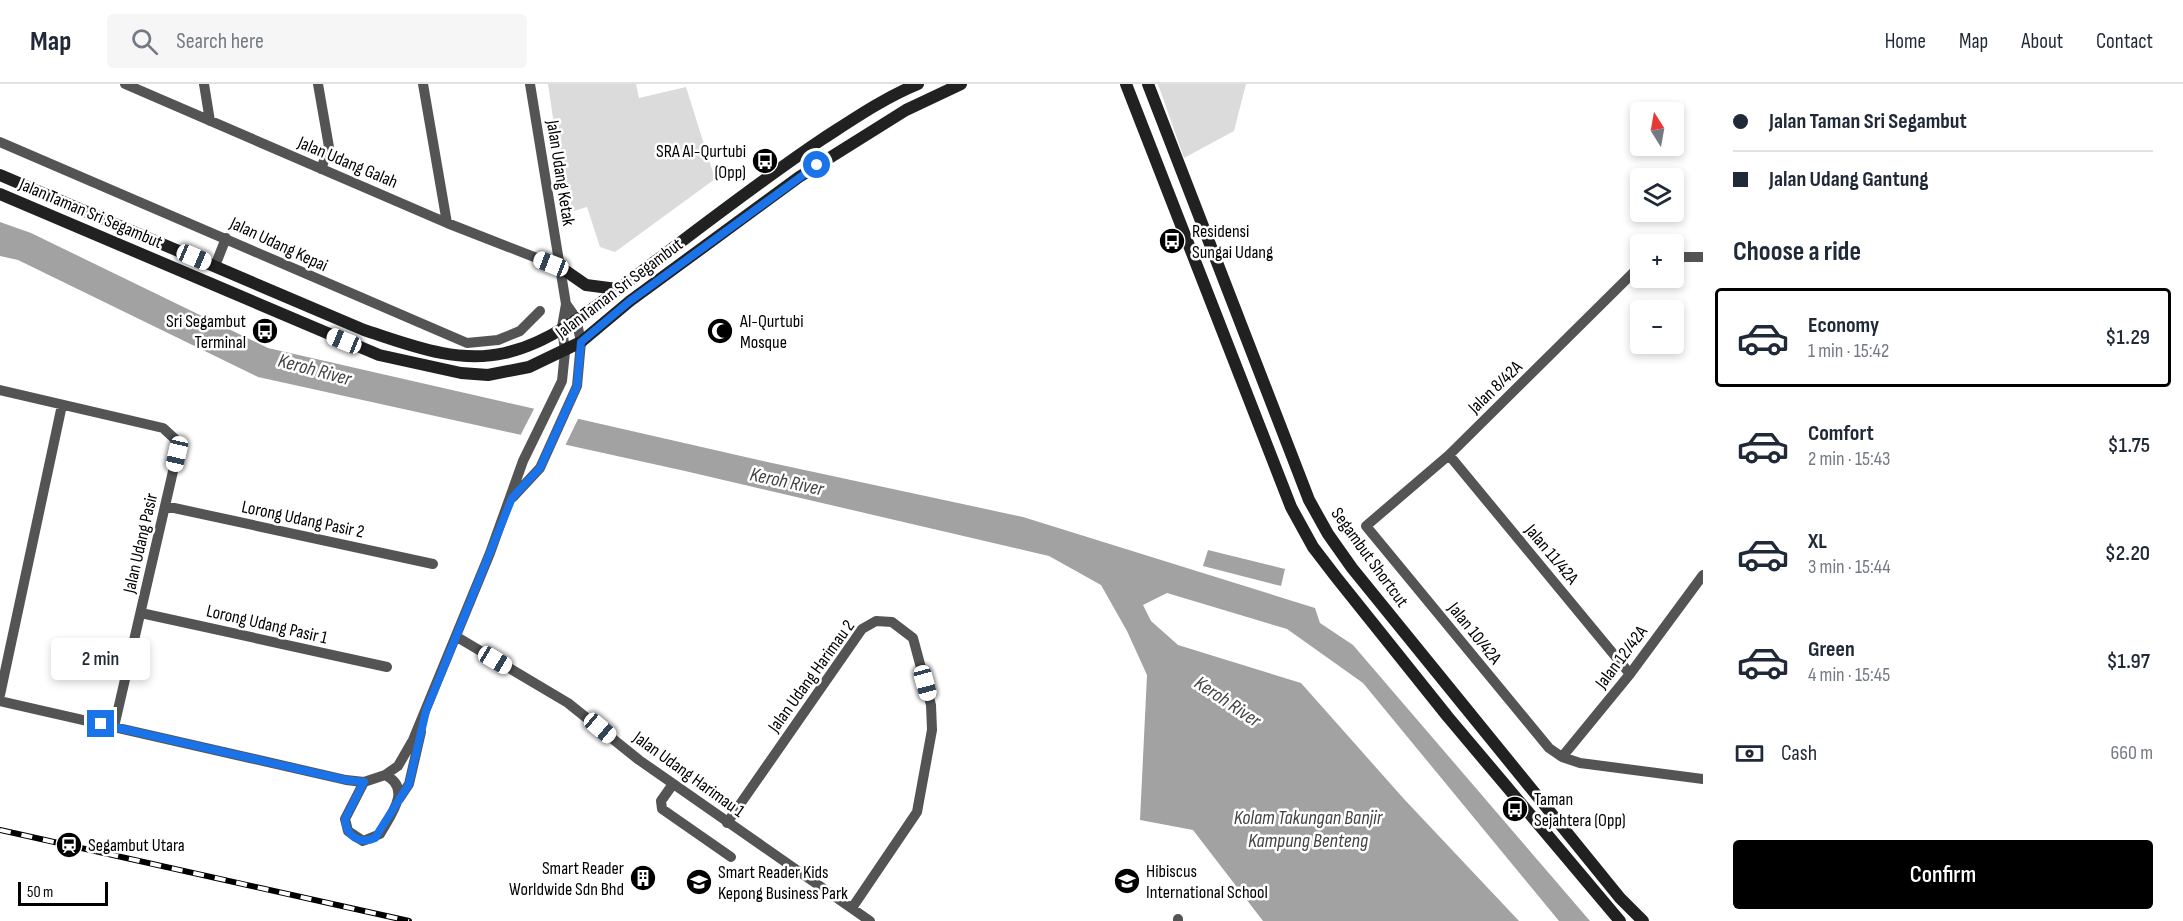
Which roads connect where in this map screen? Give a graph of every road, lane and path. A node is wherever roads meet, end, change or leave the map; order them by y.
1 (125, 84) edge
2 (204, 84) edge
3 (318, 84) edge
4 (423, 84) edge
5 (530, 84) edge
6 (918, 84) edge
7 (961, 84) edge
8 (1126, 84) edge
9 (1148, 84) edge
10 (210, 121) junction
11 (0, 142) edge
12 (321, 169) junction
13 (0, 176) edge
14 (0, 194) edge
15 (447, 223) junction
16 (226, 238) junction
17 (1684, 256) edge
18 (1703, 257) edge
19 (215, 266) junction
20 (560, 267) junction
21 (1630, 277) edge
22 (617, 289) junction
23 (566, 304) junction
24 (540, 311) dead end
25 (576, 318) junction
26 (562, 327) junction
27 (581, 342) junction
28 (566, 352) junction
29 (0, 390) edge
30 (62, 405) junction
31 (1449, 455) junction
32 (512, 498) junction
33 (165, 506) junction
34 (1366, 526) joint
35 (433, 564) dead end
36 (1703, 575) edge
37 (141, 612) junction
38 (457, 637) junction
39 (387, 667) dead end
40 (1630, 674) junction
41 (0, 695) edge
42 (0, 701) edge
43 (426, 711) junction
44 (114, 727) junction
45 (1562, 757) junction
46 (386, 775) junction
47 (1702, 776) edge
48 (364, 782) junction
49 (673, 784) junction
50 (398, 802) junction
51 (727, 823) junction
52 (731, 857) dead end
53 (852, 908) junction
54 (870, 921) edge
55 (1620, 921) edge
56 (1643, 921) edge

1 - 10 street, Jalan Udang Galah
2 - 10 street
3 - 12 street
4 - 15 street
5 - 20 street, Jalan Udang Ketak
6 - 22 street, Jalan Taman Sri Segambut
7 - 27 street, Jalan Taman Sri Segambut
8 - 55 street, Segambut Shortcut
9 - 56 street, Segambut Shortcut
10 - 12 street, Jalan Udang Galah
11 - 16 street, Jalan Udang Kepai
12 - 15 street, Jalan Udang Galah
13 - 19 street, Jalan Taman Sri Segambut
14 - 28 street, Jalan Taman Sri Segambut
15 - 20 street, Jalan Udang Galah
16 - 19 street
16 - 24 street, Jalan Udang Kepai
17 - 18 street
19 - 26 street, Jalan Taman Sri Segambut
20 - 22 street
20 - 23 street, Jalan Udang Ketak
21 - 31 street, Jalan 8/42A
22 - 25 street, Jalan Taman Sri Segambut
23 - 25 street, Jalan Udang Ketak
23 - 26 street, Jalan Udang Ketak
25 - 26 street, Jalan Taman Sri Segambut
25 - 27 street
26 - 28 street, Jalan Udang Ketak
27 - 28 street, Jalan Taman Sri Segambut
27 - 32 street
28 - 32 street, Jalan Udang Ketak
29 - 30 street, Jalan Udang Pasir
30 - 33 street, Jalan Udang Pasir
30 - 41 street
31 - 34 street, Jalan 8/42A
31 - 40 street, Jalan 11/42A
32 - 38 street, Jalan Udang Ketak
33 - 35 street, Lorong Udang Pasir 2
33 - 37 street, Jalan Udang Pasir
34 - 45 street, Jalan 10/42A
36 - 40 street, Jalan 12/42A
37 - 39 street, Lorong Udang Pasir 1
37 - 44 street, Jalan Udang Pasir
38 - 43 street, Jalan Udang Ketak
38 - 49 street, Jalan Udang Harimau 1
40 - 45 street, Jalan 12/42A
42 - 44 street
43 - 46 street
43 - 50 street
44 - 48 street
45 - 47 street
46 - 48 street
46 - 50 street
48 - 50 street
49 - 51 street, Jalan Udang Harimau 1
49 - 52 street
51 - 53 street, Jalan Udang Harimau 1
51 - 53 street, Jalan Udang Harimau 2
53 - 54 street, Jalan Udang Harimau 1

